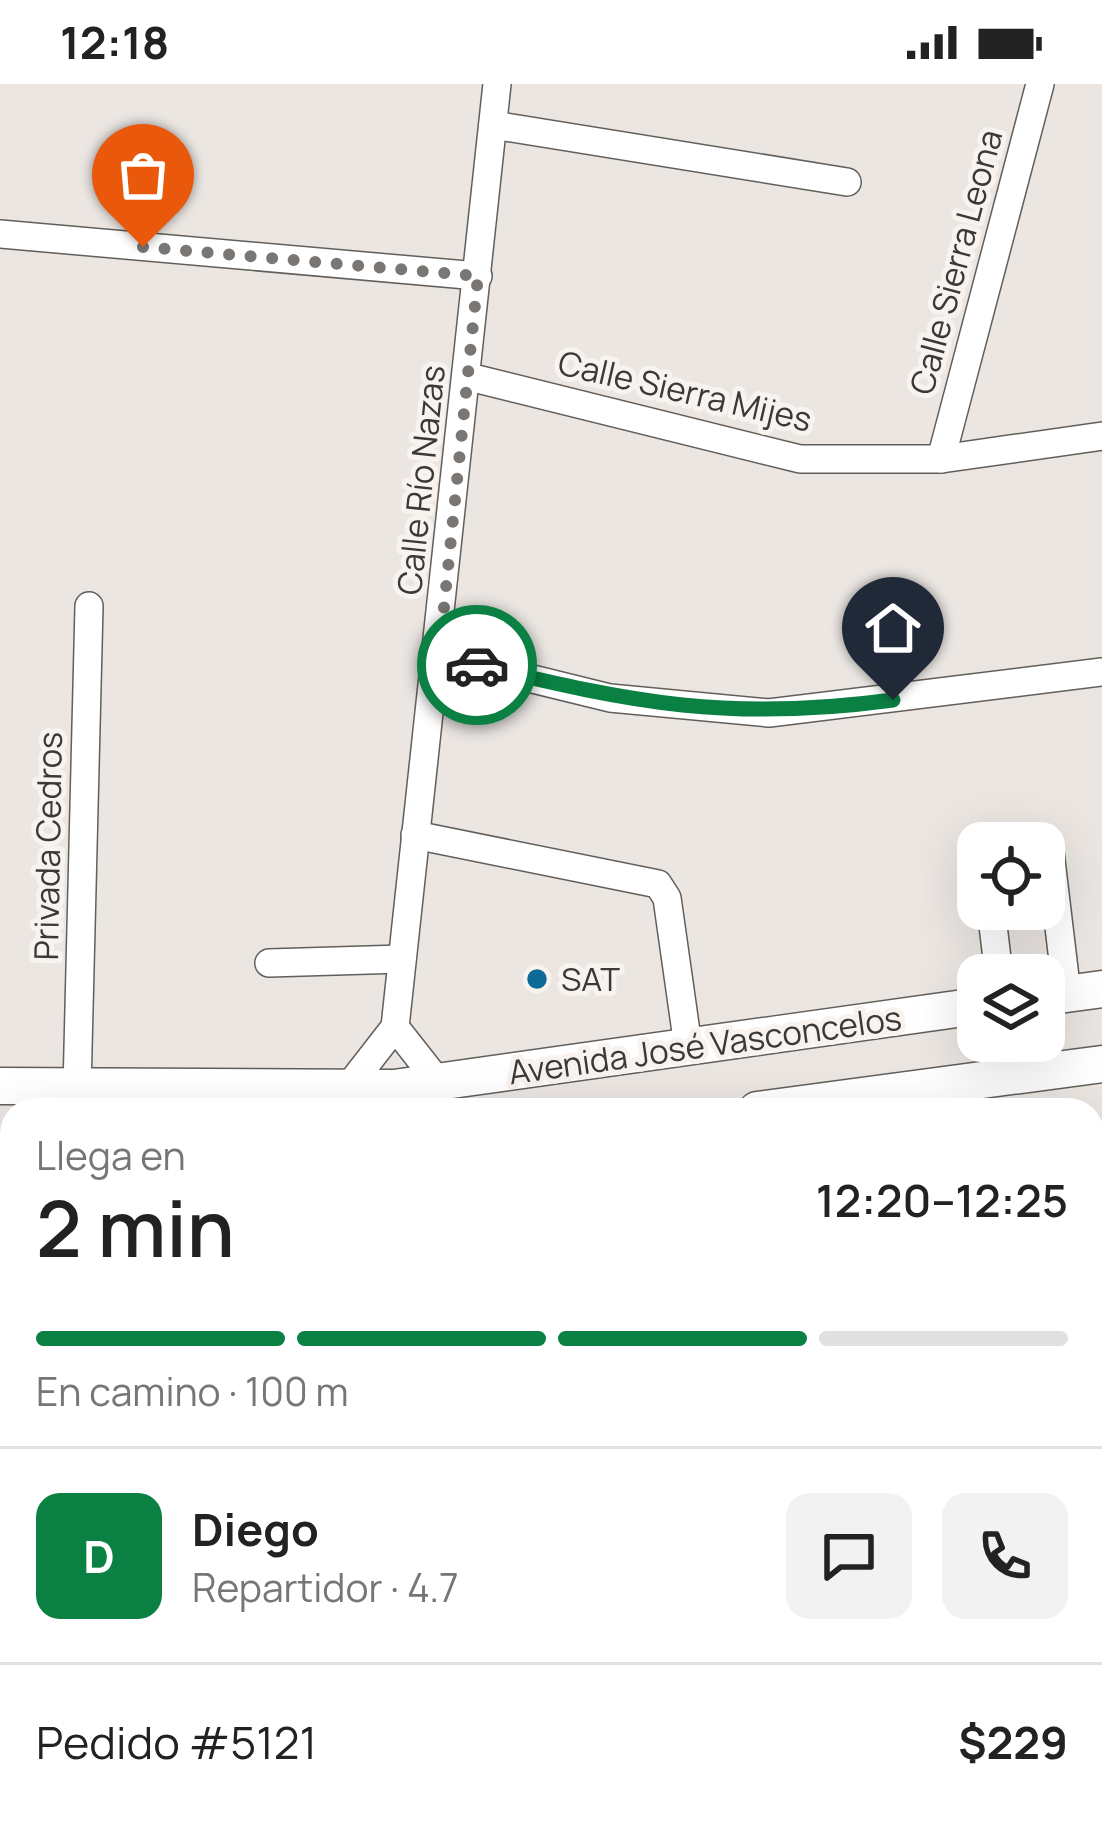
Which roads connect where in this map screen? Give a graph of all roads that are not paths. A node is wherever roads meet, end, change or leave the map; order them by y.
1 (497, 84) edge
2 (1040, 84) edge
3 (494, 125) junction
4 (847, 182) dead end
5 (0, 234) edge
6 (478, 276) junction
7 (469, 377) junction
8 (1102, 436) edge
9 (941, 459) junction
10 (88, 605) dead end
11 (439, 656) junction
12 (1102, 672) edge
13 (415, 835) junction
14 (1062, 930) edge
15 (402, 959) junction
16 (269, 962) dead end
17 (1071, 993) edge
18 (957, 1009) edge
19 (395, 1027) junction
20 (688, 1046) junction
21 (1102, 1064) edge
22 (439, 1083) junction
23 (0, 1085) edge
24 (77, 1089) junction
25 (346, 1090) junction
26 (961, 1097) edge

1 - 3 street, Calle Río Nazas
2 - 9 street, Calle Sierra Leona
3 - 4 street
3 - 6 street, Calle Río Nazas
5 - 6 street
6 - 7 street, Calle Río Nazas
7 - 9 street, Calle Sierra Mijes
7 - 11 street, Calle Río Nazas
8 - 9 street, Calle Sierra Mijes
10 - 24 street, Privada Cedros
11 - 12 street
11 - 13 street, Calle Río Nazas
13 - 15 street, Calle Río Nazas
13 - 20 street
14 - 17 street
15 - 16 street
15 - 19 street, Calle Río Nazas
18 - 20 main road, Avenida José Vasconcelos
19 - 22 street
19 - 25 street
20 - 22 main road, Avenida José Vasconcelos
21 - 26 main road
22 - 25 main road, Avenida José Vasconcelos
23 - 24 main road, Avenida José Vasconcelos
24 - 25 main road, Avenida José Vasconcelos

